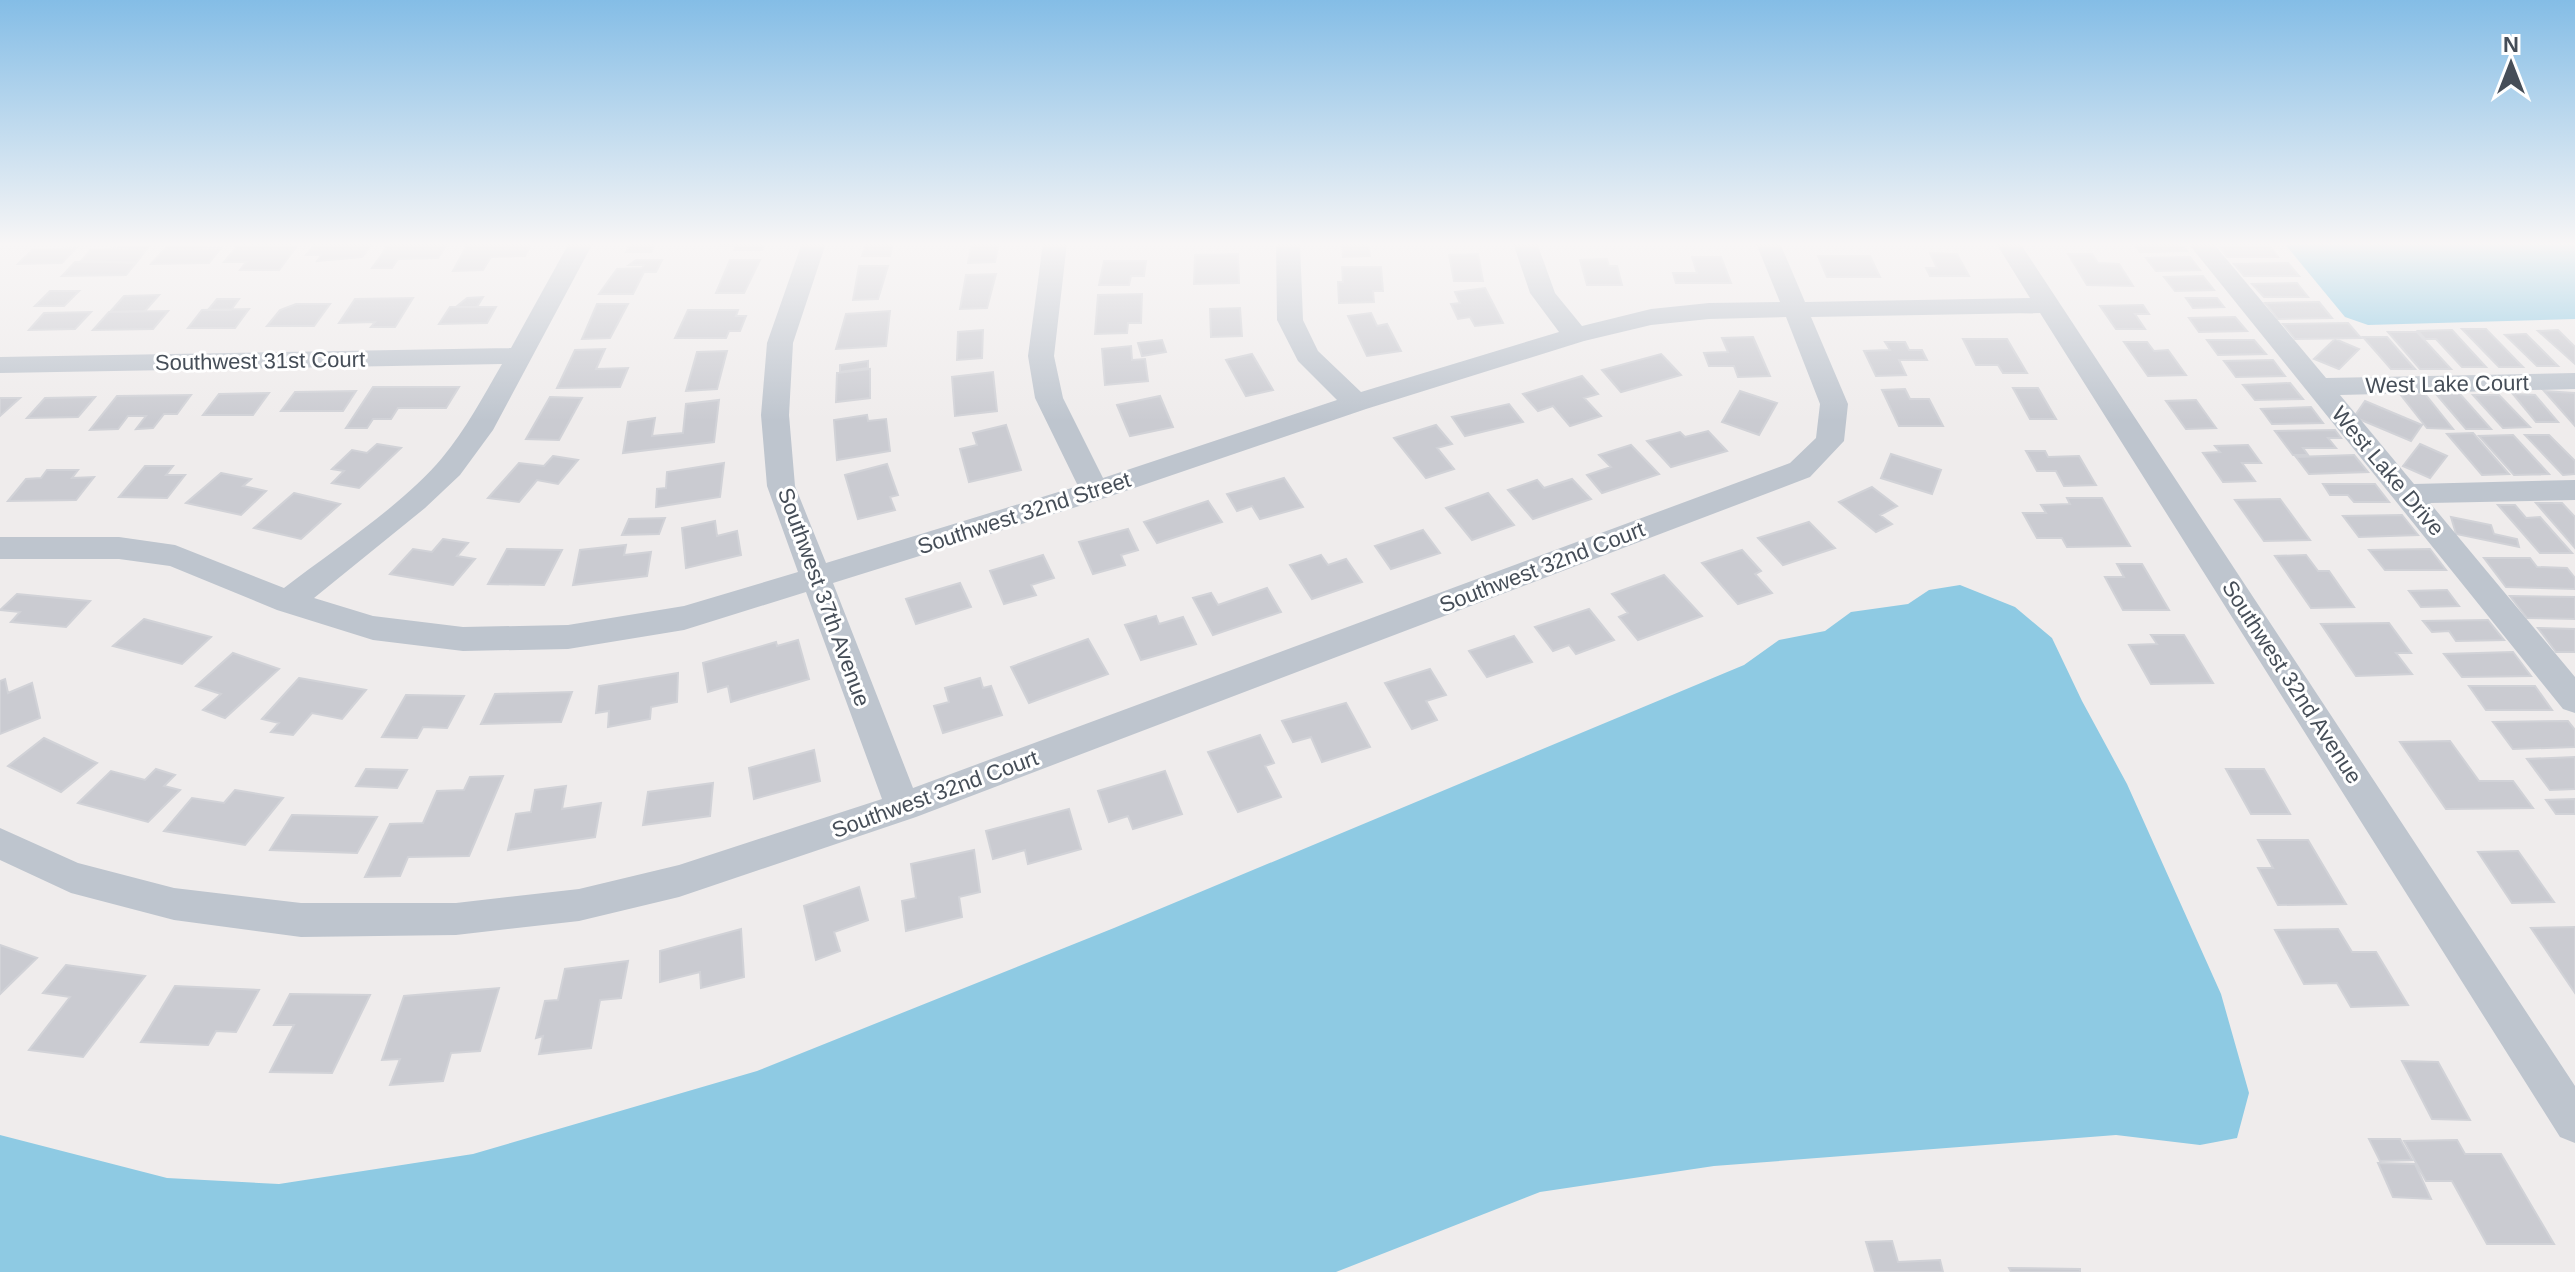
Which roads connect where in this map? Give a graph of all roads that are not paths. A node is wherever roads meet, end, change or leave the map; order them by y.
1 (549, 302) edge
2 (794, 302) edge
3 (1048, 302) edge
4 (1290, 302) edge
5 (1545, 302) edge
6 (1794, 302) edge
7 (2048, 302) edge
8 (2249, 302) edge
9 (2050, 305) junction
10 (1797, 310) junction
11 (1576, 335) junction
12 (521, 356) junction
13 (0, 365) edge
14 (2575, 381) edge
15 (2319, 387) junction
16 (1356, 403) junction
17 (2575, 490) edge
18 (1095, 491) junction
19 (2407, 494) junction
20 (3, 552) edge
21 (815, 578) junction
22 (288, 602) junction
23 (2575, 700) edge
24 (903, 807) junction
25 (0, 843) edge
26 (2575, 1123) edge

1 - 12 street
2 - 21 street, Southwest 37th Avenue
3 - 18 street
4 - 16 street
5 - 11 street
6 - 10 street
7 - 9 street, Southwest 32nd Avenue
8 - 15 street, West Lake Drive
9 - 10 street, Southwest 32nd Street
9 - 26 street, Southwest 32nd Avenue
10 - 11 street, Southwest 32nd Street
10 - 24 street, Southwest 32nd Court
11 - 16 street, Southwest 32nd Street
12 - 13 street, Southwest 31st Court
12 - 22 street
14 - 15 street, West Lake Court
15 - 19 street, West Lake Drive
16 - 18 street, Southwest 32nd Street
17 - 19 street
18 - 21 street, Southwest 32nd Street
19 - 23 street, West Lake Drive
20 - 22 street, Southwest 32nd Street
21 - 22 street, Southwest 32nd Street
21 - 24 street, Southwest 37th Avenue
24 - 25 street, Southwest 32nd Court

